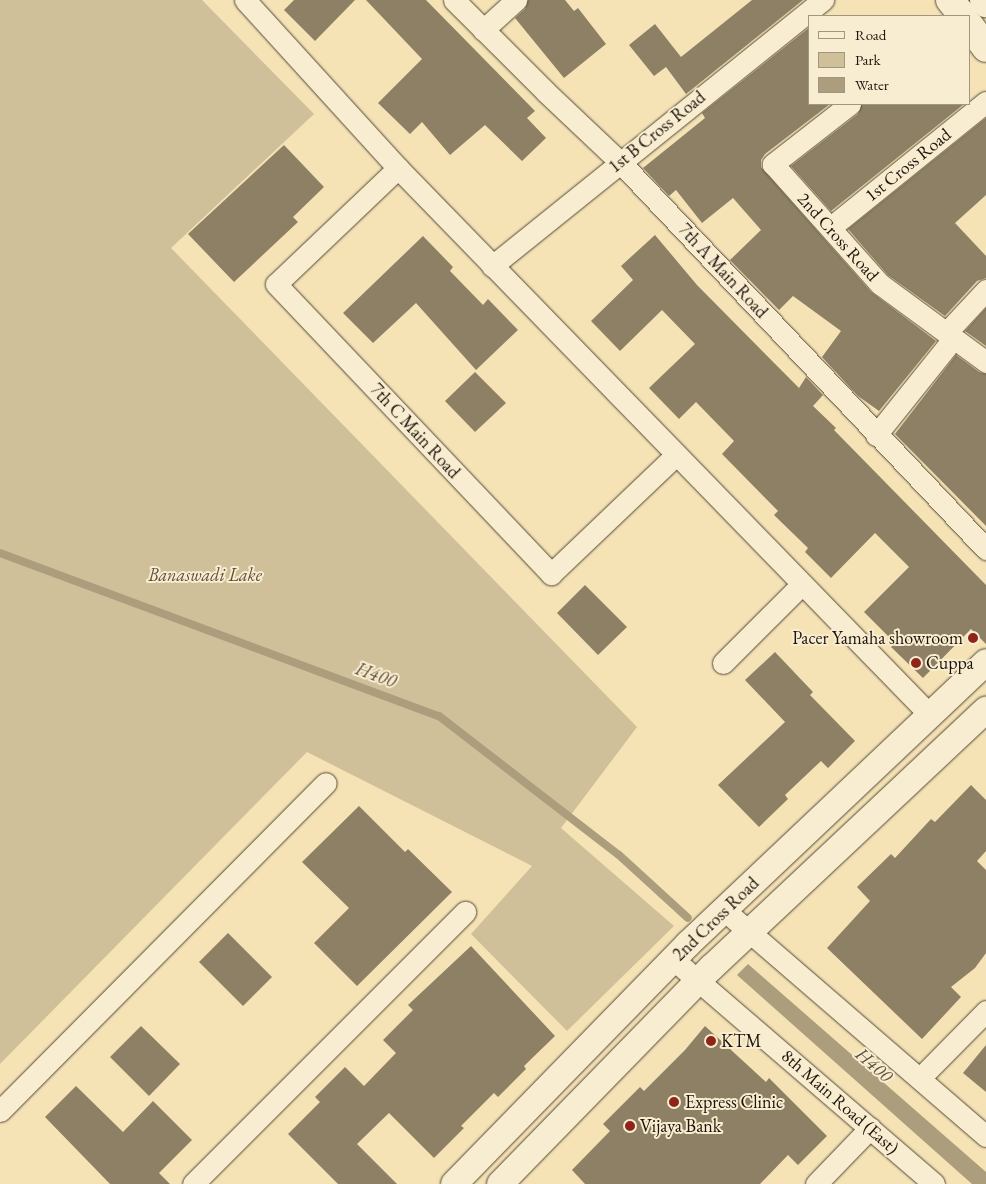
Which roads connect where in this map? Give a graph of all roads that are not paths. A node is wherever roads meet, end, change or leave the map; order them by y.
1 (245, 0) edge
2 (454, 0) edge
3 (516, 0) edge
4 (823, 0) edge
5 (950, 0) edge
6 (961, 15) edge
7 (971, 27) edge
8 (483, 30) junction
9 (986, 48) edge
10 (986, 102) edge
11 (849, 105) edge
12 (620, 162) junction
13 (398, 168) junction
14 (831, 227) junction
15 (492, 266) junction
16 (986, 290) edge
17 (950, 336) junction
18 (986, 362) edge
19 (876, 434) junction
20 (676, 455) junction
21 (986, 550) edge
22 (801, 584) junction
23 (986, 662) edge
24 (722, 664) dead end
25 (986, 710) edge
26 (930, 715) junction
27 (326, 783) dead end
28 (724, 910) junction
29 (465, 912) dead end
30 (749, 932) junction
31 (681, 952) junction
32 (706, 974) junction
33 (986, 1012) edge
34 (920, 1078) junction
35 (0, 1111) edge
36 (870, 1128) junction
37 (986, 1136) edge
38 (193, 1184) edge
39 (454, 1184) edge
40 (500, 1184) edge
41 (816, 1184) edge
42 (934, 1184) edge

1 - 13 street
2 - 8 street, 7th A Main Road
3 - 8 street
4 - 12 street, 1st B Cross Road
5 - 6 main road
7 - 9 main road
8 - 12 street, 7th A Main Road
10 - 14 street, 1st Cross Road
11 - 14 street, 2nd Cross Road
12 - 15 street, 1st B Cross Road
12 - 19 street, 7th A Main Road
13 - 15 street
13 - 20 street, 7th C Main Road
14 - 17 street, 2nd Cross Road
15 - 20 street
16 - 17 street
17 - 18 street, 2nd Cross Road
17 - 19 street
19 - 21 street, 7th A Main Road
20 - 22 street
22 - 24 street
22 - 26 street
23 - 26 street, 2nd Cross Road
25 - 30 street, 2nd Cross Road
26 - 28 street, 2nd Cross Road
27 - 35 street
28 - 30 street
28 - 31 street, 2nd Cross Road
29 - 38 street
30 - 32 street, 2nd Cross Road
30 - 34 street
31 - 32 street, 8th Main Road (East)
31 - 39 street, 2nd Cross Road
32 - 36 street, 8th Main Road (East)
32 - 40 street, 2nd Cross Road
33 - 34 street
34 - 37 street
36 - 41 street
36 - 42 street, 8th Main Road (East)

